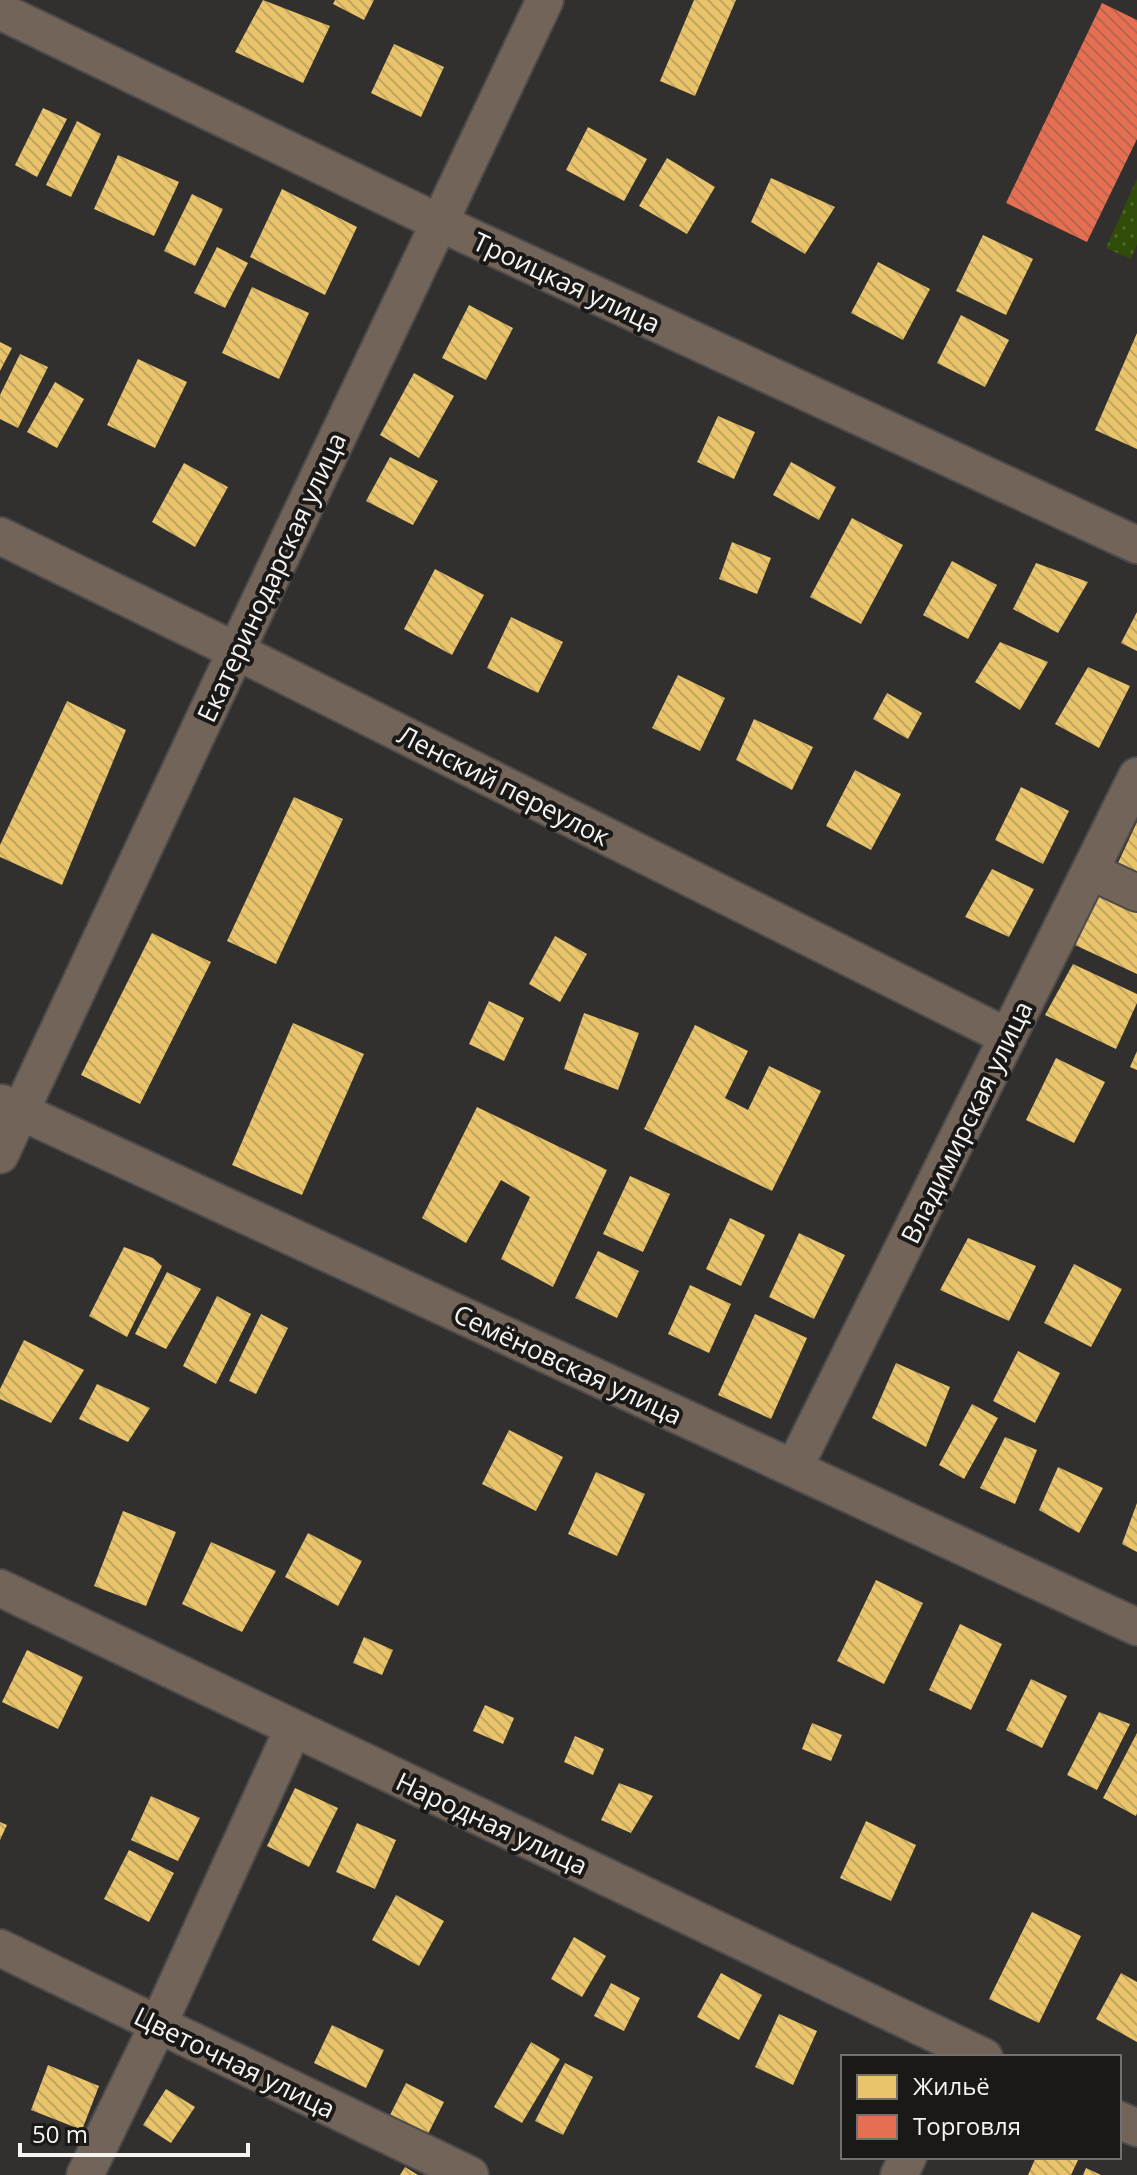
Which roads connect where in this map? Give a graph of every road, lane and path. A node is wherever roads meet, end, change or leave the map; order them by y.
1 (545, 0) edge
2 (0, 11) edge
3 (438, 222) junction
4 (0, 536) edge
5 (1137, 545) edge
6 (236, 651) junction
7 (1137, 776) edge
8 (1090, 871) junction
9 (1137, 893) edge
10 (1008, 1037) junction
11 (10, 1107) edge
12 (0, 1155) edge
13 (794, 1468) junction
14 (0, 1588) edge
15 (1137, 1627) edge
16 (293, 1729) junction
17 (0, 1948) edge
18 (158, 2025) junction
19 (966, 2053) edge
20 (85, 2175) edge
21 (470, 2175) edge

1 - 3 street, Екатеринодарская улица
2 - 3 street, Троицкая улица
3 - 5 street, Троицкая улица
3 - 6 street, Екатеринодарская улица
4 - 6 street, Ленский переулок
6 - 10 street, Ленский переулок
6 - 11 street, Екатеринодарская улица
7 - 8 street, Владимирская улица
8 - 9 street
8 - 10 street, Владимирская улица
10 - 13 street, Владимирская улица
11 - 12 street, Екатеринодарская улица
11 - 13 street, Семёновская улица
13 - 15 street, Семёновская улица
14 - 16 street, Народная улица
16 - 18 street
16 - 19 street, Народная улица
17 - 18 street, Цветочная улица
18 - 20 street
18 - 21 street, Цветочная улица

